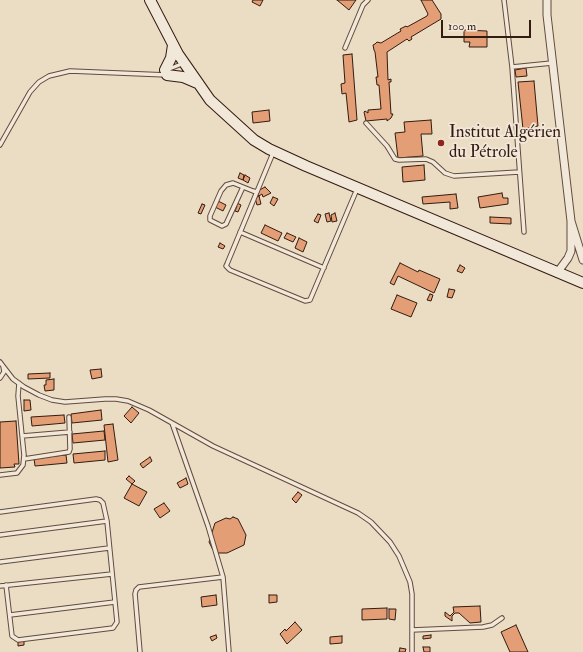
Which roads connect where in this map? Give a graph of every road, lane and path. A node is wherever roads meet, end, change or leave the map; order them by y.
1 (150, 0) edge
2 (368, 0) edge
3 (504, 0) edge
4 (547, 0) edge
5 (173, 45) junction
6 (345, 48) dead end
7 (552, 63) junction
8 (186, 66) junction
9 (512, 67) junction
10 (164, 73) junction
11 (198, 83) junction
12 (366, 123) dead end
13 (0, 145) edge
14 (274, 151) junction
15 (519, 172) junction
16 (243, 186) junction
17 (358, 188) junction
18 (256, 192) junction
19 (571, 221) junction
20 (240, 232) junction
21 (524, 232) dead end
22 (583, 260) edge
23 (324, 268) junction
24 (557, 273) junction
25 (583, 283) edge
26 (0, 362) edge
27 (3, 366) junction
28 (0, 378) edge
29 (19, 383) junction
30 (69, 417) dead end
31 (172, 423) junction
32 (70, 432) junction
33 (22, 436) junction
34 (24, 459) junction
35 (0, 475) edge
36 (0, 512) edge
37 (107, 522) junction
38 (0, 535) edge
39 (109, 548) junction
40 (0, 562) edge
41 (112, 574) junction
42 (223, 577) junction
43 (6, 585) junction
44 (0, 586) edge
45 (115, 602) junction
46 (10, 616) junction
47 (502, 618) dead end
48 (412, 630) junction
49 (140, 652) edge
50 (229, 652) edge
51 (412, 652) edge

1 - 5 main road
2 - 6 lane
3 - 9 lane
4 - 7 street
5 - 8 main road
5 - 10 main road
7 - 9 lane
7 - 19 street
8 - 10 lane
8 - 11 main road
9 - 15 lane
10 - 11 main road
10 - 13 lane
11 - 14 main road
12 - 15 lane
14 - 17 main road
14 - 18 lane
15 - 21 lane
16 - 16 lane
16 - 18 lane
17 - 23 lane
17 - 24 main road
18 - 20 lane
19 - 22 street
19 - 24 street
20 - 23 lane
20 - 23 lane
24 - 25 main road
26 - 27 lane
27 - 28 lane
27 - 29 lane
29 - 31 lane
29 - 33 lane
30 - 32 lane
31 - 42 lane
31 - 48 lane
32 - 33 lane
32 - 34 lane
33 - 34 lane
34 - 35 lane
36 - 37 lane
37 - 38 lane
37 - 39 lane
39 - 40 lane
39 - 41 lane
41 - 43 lane
41 - 45 lane
42 - 49 lane
42 - 50 lane
43 - 44 lane
43 - 46 lane
45 - 46 lane
45 - 46 lane
47 - 48 lane
48 - 51 lane

